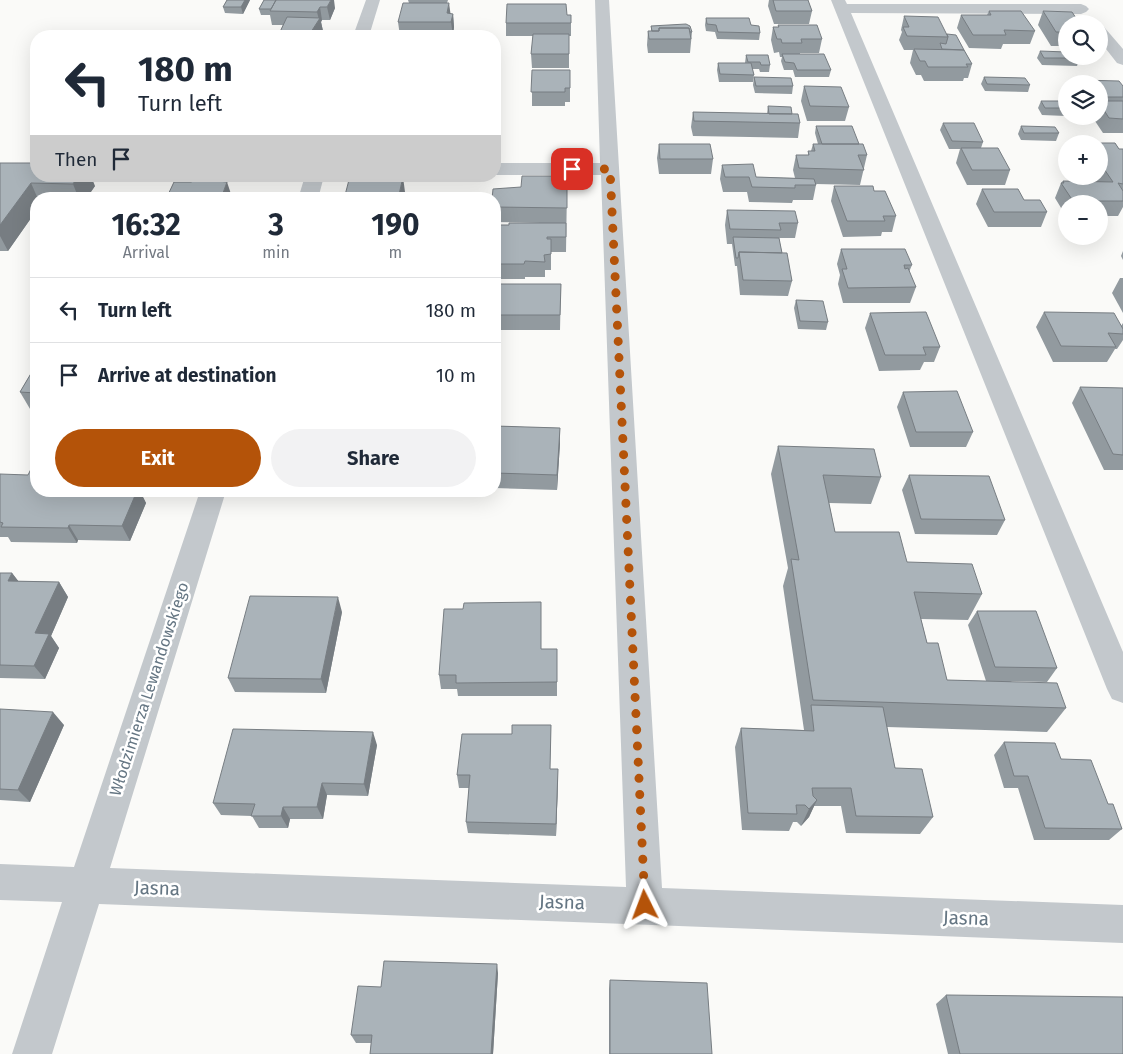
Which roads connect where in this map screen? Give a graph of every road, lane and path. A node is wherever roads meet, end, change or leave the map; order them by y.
1 (373, 0) edge
2 (602, 0) edge
3 (839, 4) edge
4 (1078, 5) edge
5 (1086, 15) edge
6 (363, 30) edge
7 (1108, 41) edge
8 (1123, 60) edge
9 (501, 169) edge
10 (610, 169) junction
11 (211, 497) edge
12 (1123, 689) edge
13 (0, 882) edge
14 (85, 886) junction
15 (645, 905) junction
16 (1123, 924) edge
17 (32, 1054) edge

1 - 6 street
2 - 10 street
3 - 4 street
3 - 12 street
4 - 5 street
7 - 8 street
9 - 10 street
10 - 15 street
11 - 14 street, Włodzimierza Lewandowskiego
13 - 14 street, Jasna
14 - 15 street, Jasna
14 - 17 street, Włodzimierza Lewandowskiego
15 - 16 street, Jasna

